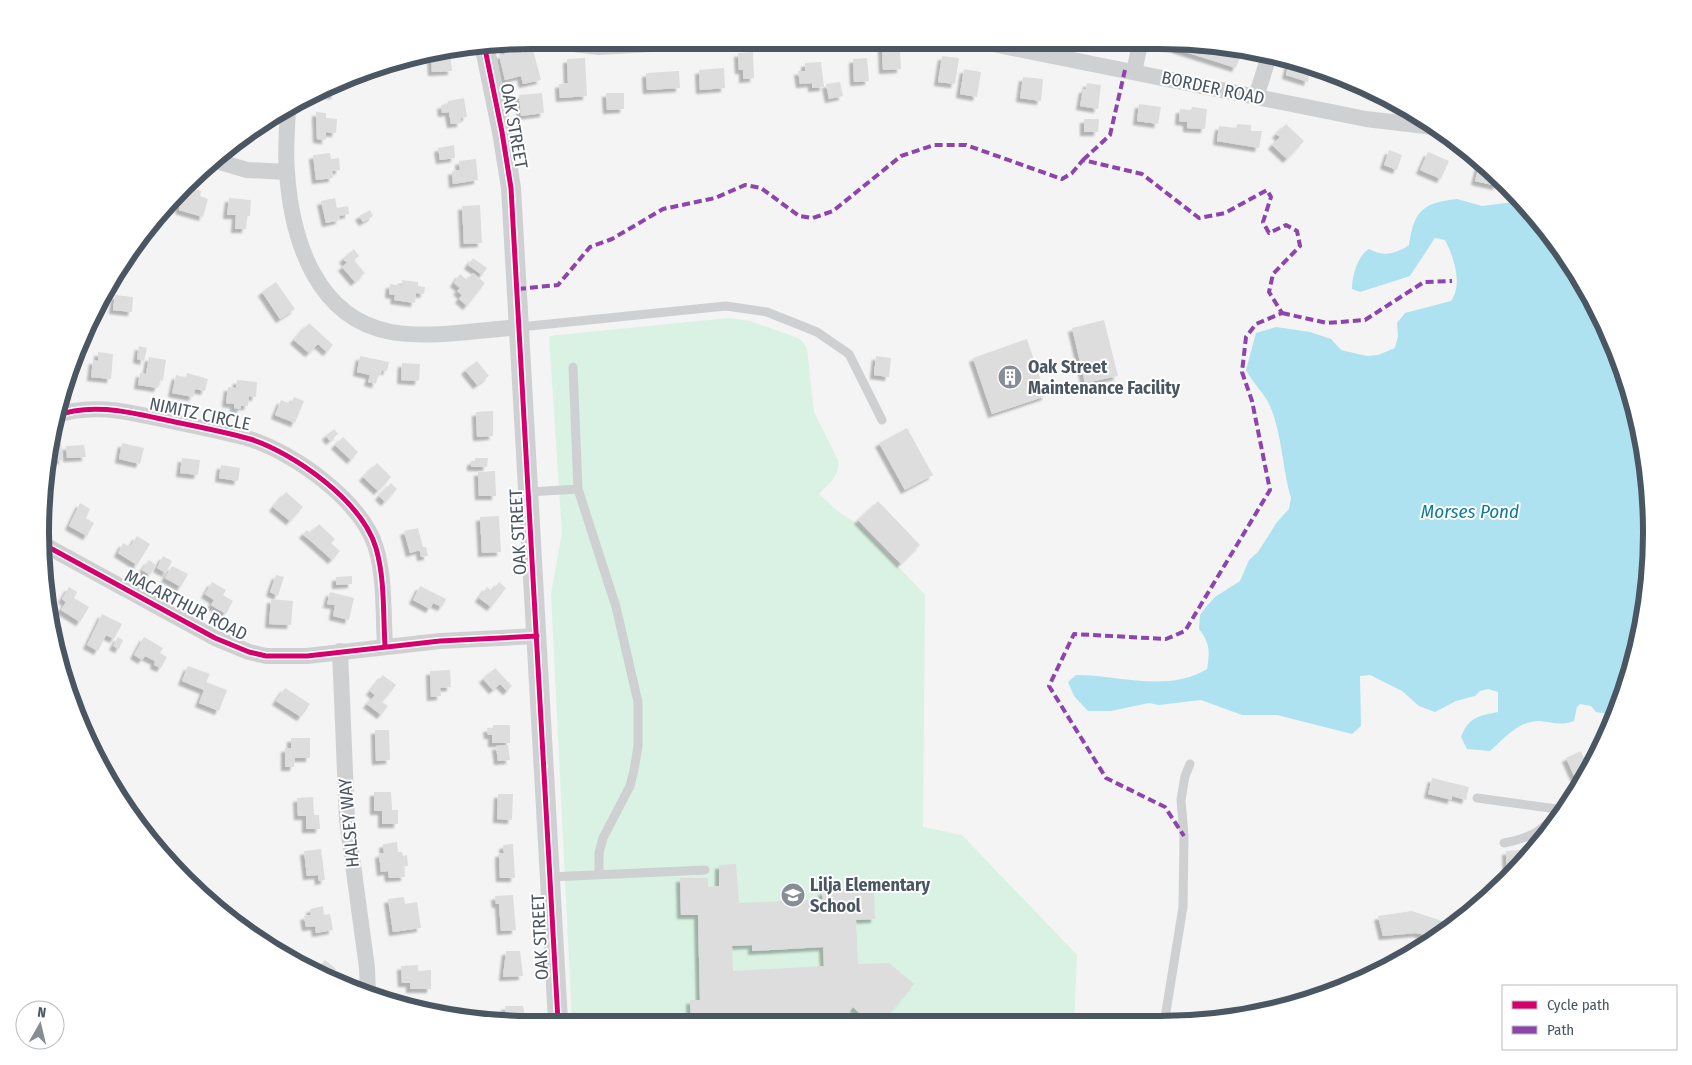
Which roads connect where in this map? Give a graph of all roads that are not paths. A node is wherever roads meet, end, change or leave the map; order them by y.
1 (1044, 49) edge
2 (1139, 49) edge
3 (485, 51) edge
4 (1064, 51) edge
5 (1267, 61) edge
6 (1134, 72) junction
7 (1256, 97) junction
8 (288, 116) edge
9 (1420, 125) edge
10 (222, 163) edge
11 (286, 172) junction
12 (520, 327) junction
13 (573, 367) dead end
14 (63, 414) edge
15 (882, 420) dead end
16 (578, 489) junction
17 (529, 492) junction
18 (49, 548) edge
19 (537, 636) junction
20 (385, 646) junction
21 (340, 651) junction
22 (1190, 764) dead end
23 (1477, 798) dead end
24 (1556, 809) edge
25 (1539, 832) edge
26 (1504, 843) dead end
27 (704, 870) dead end
28 (599, 874) junction
29 (550, 877) junction
30 (368, 987) edge
31 (558, 1016) edge
32 (1165, 1016) edge

1 - 4 street, BORDER ROAD
2 - 6 street
3 - 12 street, OAK STREET
4 - 6 street, BORDER ROAD
5 - 7 street
6 - 7 street, BORDER ROAD
7 - 9 street, BORDER ROAD
8 - 11 street
10 - 11 street
11 - 12 street
12 - 15 lane
12 - 17 street, OAK STREET
13 - 16 lane
14 - 20 street, NIMITZ CIRCLE
16 - 17 lane
16 - 28 lane
17 - 19 street, OAK STREET
18 - 21 street, MACARTHUR ROAD
19 - 20 street, MACARTHUR ROAD
19 - 29 street, OAK STREET
20 - 21 street, MACARTHUR ROAD
21 - 30 street, HALSEY WAY
22 - 32 lane
23 - 24 lane
25 - 26 lane
27 - 28 lane
28 - 29 lane
29 - 31 street, OAK STREET

